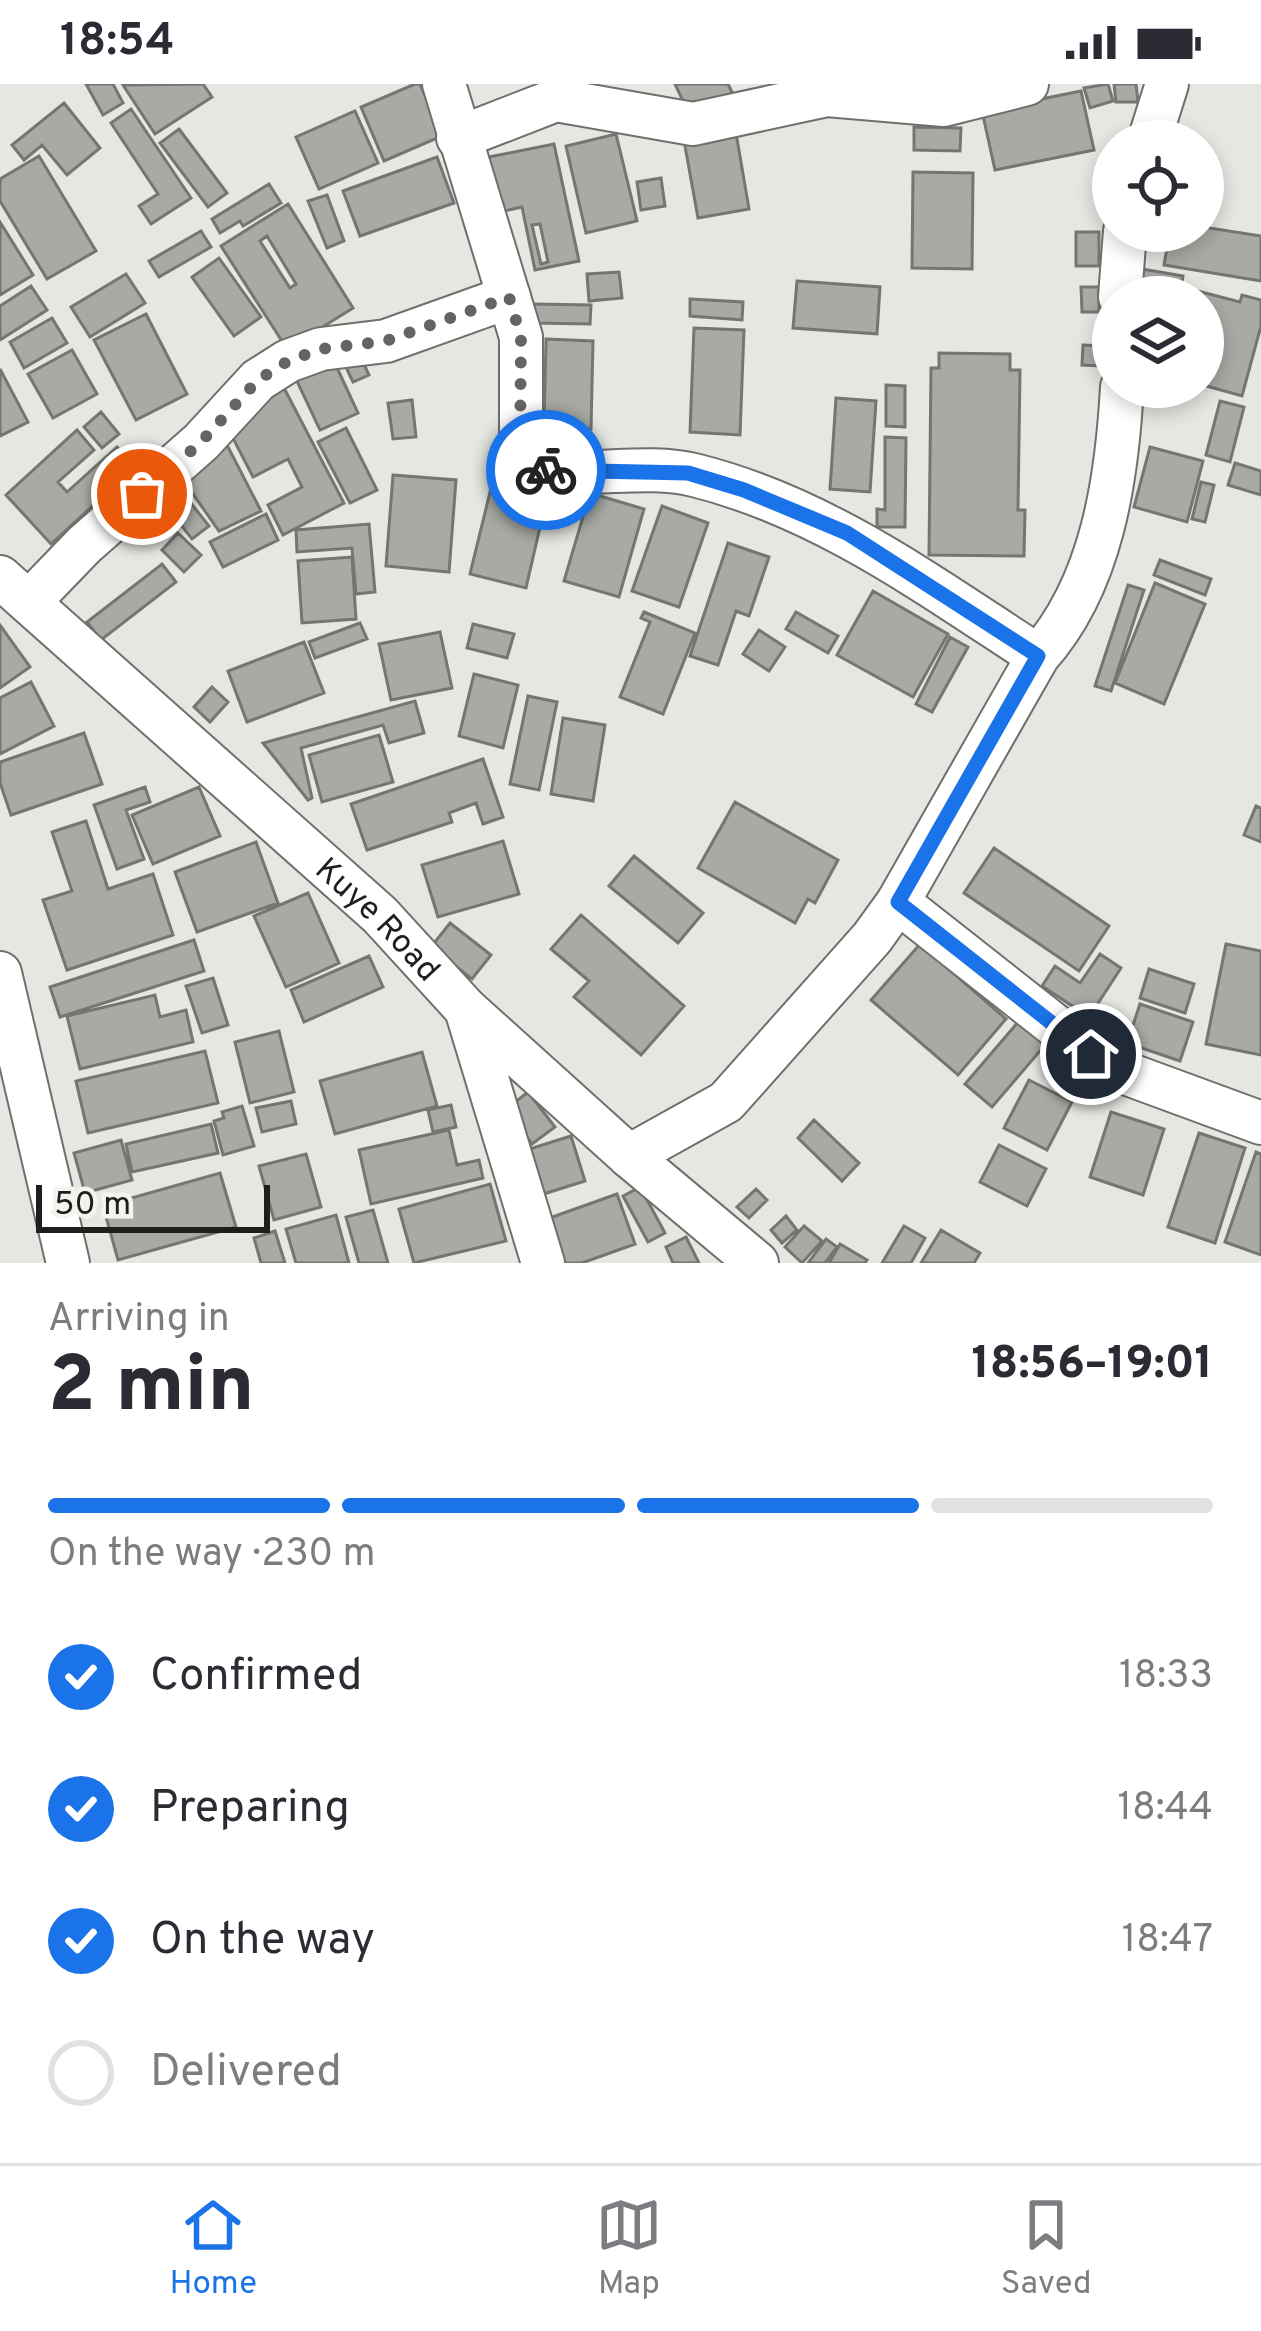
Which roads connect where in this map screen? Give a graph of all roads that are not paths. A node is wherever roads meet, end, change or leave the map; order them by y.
1 (444, 84) edge
2 (1027, 84) edge
3 (1167, 84) edge
4 (1156, 120) edge
5 (458, 138) junction
6 (509, 297) junction
7 (1120, 408) edge
8 (14, 590) edge
9 (1038, 656) junction
10 (898, 902) junction
11 (0, 974) edge
12 (465, 1008) junction
13 (1261, 1123) edge
14 (629, 1156) junction
15 (68, 1263) edge
16 (543, 1263) edge
17 (758, 1263) edge

1 - 5 street
2 - 5 street
3 - 4 street
5 - 6 street
6 - 8 street
6 - 9 street
7 - 9 street
8 - 12 street, Kuye Road
9 - 10 street
10 - 13 street
10 - 14 street
11 - 15 street
12 - 14 street, Kuye Road
12 - 16 street
14 - 17 street, Kuye Road

